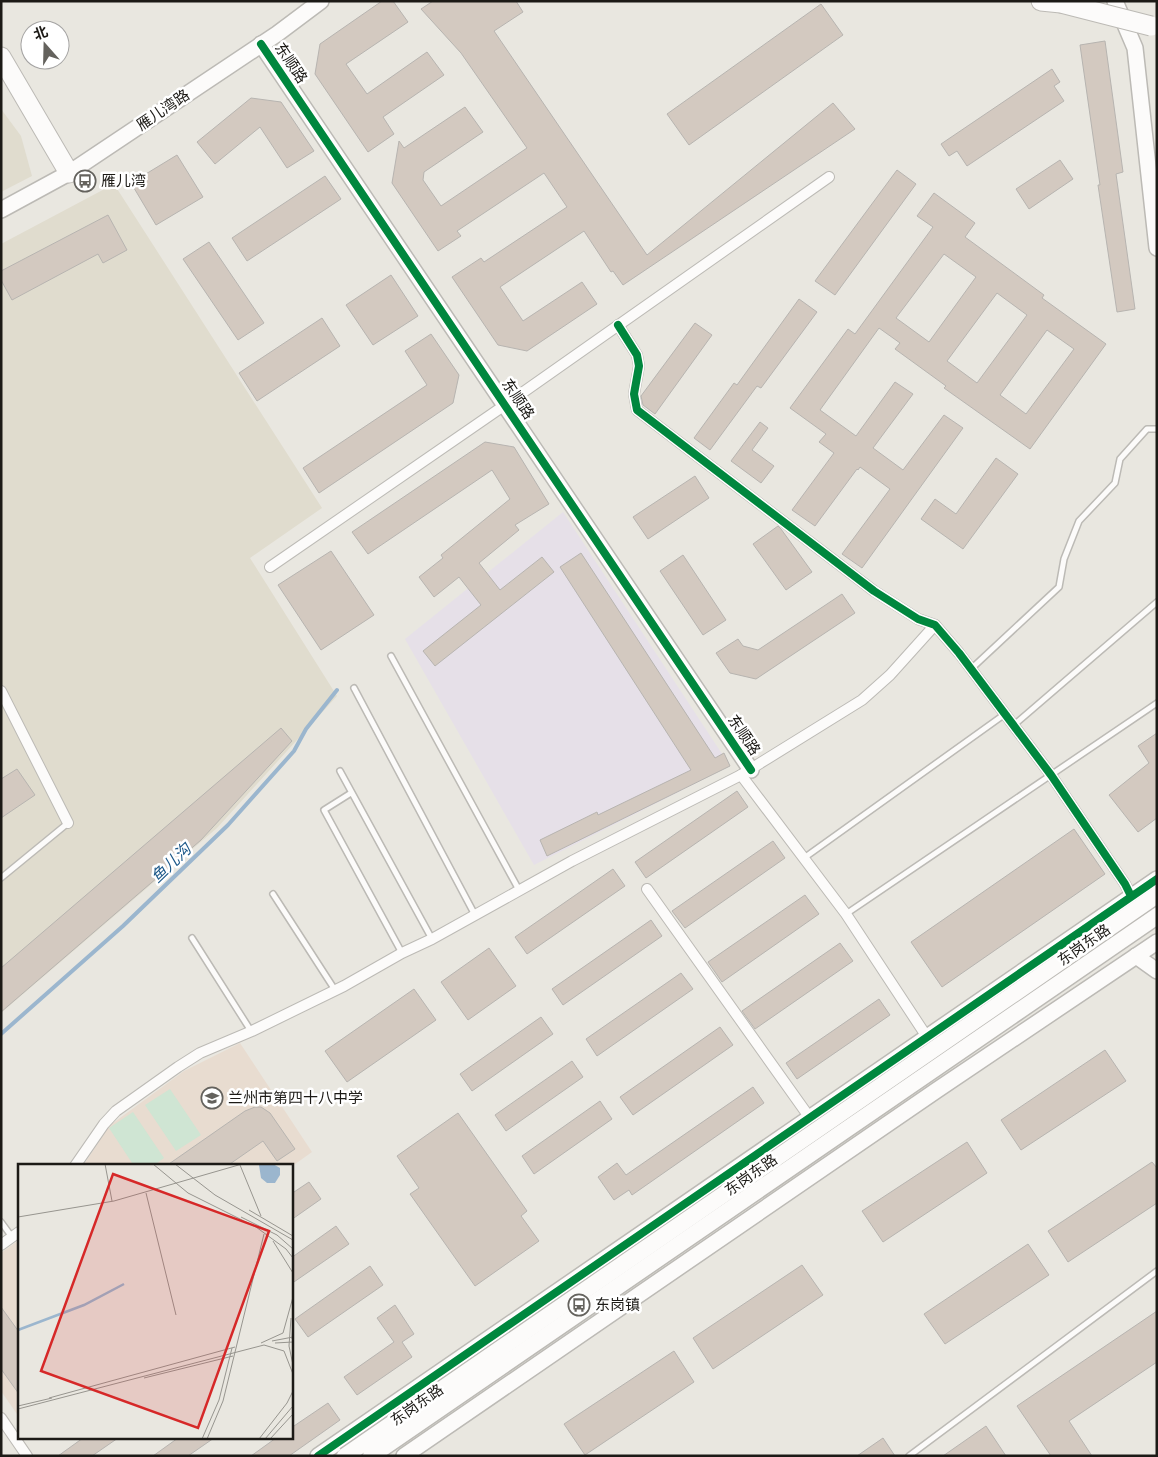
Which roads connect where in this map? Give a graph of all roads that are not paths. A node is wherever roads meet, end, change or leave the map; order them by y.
1 (321, 1) edge
2 (1041, 1) edge
3 (1115, 1) edge
4 (1155, 28) edge
5 (261, 44) junction
6 (1, 57) edge
7 (1, 80) edge
8 (64, 176) junction
9 (829, 177) dead end
10 (1, 210) edge
11 (1157, 248) edge
12 (618, 325) junction
13 (505, 405) junction
14 (1157, 429) edge
15 (270, 566) dead end
16 (1157, 602) edge
17 (935, 625) junction
18 (391, 656) dead end
19 (971, 669) junction
20 (354, 688) dead end
21 (1, 691) edge
22 (1157, 703) edge
23 (1005, 714) junction
24 (1013, 725) junction
25 (340, 771) dead end
26 (746, 772) junction
27 (1050, 775) junction
28 (352, 793) junction
29 (68, 823) joint
30 (804, 858) junction
31 (1, 878) edge
32 (1157, 879) edge
33 (647, 889) dead end
34 (519, 890) junction
35 (273, 894) dead end
36 (1157, 895) edge
37 (1132, 896) junction
38 (846, 914) junction
39 (475, 915) junction
40 (1157, 916) edge
41 (192, 938) dead end
42 (432, 939) junction
43 (1157, 942) edge
44 (402, 954) junction
45 (1136, 956) junction
46 (1157, 971) edge
47 (335, 990) junction
48 (252, 1031) junction
49 (927, 1038) junction
50 (911, 1048) junction
51 (937, 1090) junction
52 (810, 1118) junction
53 (76, 1164) edge
54 (1, 1222) edge
55 (15, 1235) edge
56 (1, 1245) edge
57 (1157, 1271) edge
58 (566, 1285) junction
59 (593, 1326) junction
60 (1, 1418) edge
61 (27, 1456) edge
62 (318, 1456) edge
63 (345, 1456) edge
64 (371, 1456) edge
65 (404, 1456) edge
66 (909, 1456) edge

1 - 5 street, 雁儿湾路
2 - 4 highway, bridge
3 - 11 street
5 - 8 street, 雁儿湾路
5 - 13 street, 东顺路
6 - 8 highway
7 - 8 highway
8 - 10 street, 雁儿湾路
9 - 12 street
12 - 13 street
12 - 17 street
13 - 15 street
13 - 26 street, 东顺路
14 - 19 lane
16 - 24 lane
17 - 19 street
17 - 26 street
18 - 34 lane
19 - 23 street
20 - 39 lane
21 - 29 street
22 - 27 lane
23 - 24 street
23 - 30 lane
24 - 27 street
25 - 28 lane
26 - 30 street, 东顺路
26 - 34 street
27 - 37 street
27 - 38 lane
28 - 42 lane
28 - 44 lane
29 - 31 lane
30 - 38 street, 东顺路
32 - 37 street
33 - 52 street
34 - 39 street
35 - 47 lane
36 - 63 main road, 东岗东路, bridge
37 - 49 street
38 - 49 street, 东顺路
39 - 42 street
40 - 64 main road, 东岗东路, bridge
41 - 48 lane
42 - 44 street
43 - 45 street
44 - 47 street
45 - 46 street
45 - 51 street
47 - 48 street
48 - 53 street
49 - 50 street
50 - 51 street
50 - 52 street
51 - 59 street
52 - 58 street
54 - 55 lane
55 - 56 street
57 - 66 lane
58 - 59 street
58 - 62 street
59 - 65 street
60 - 61 street

